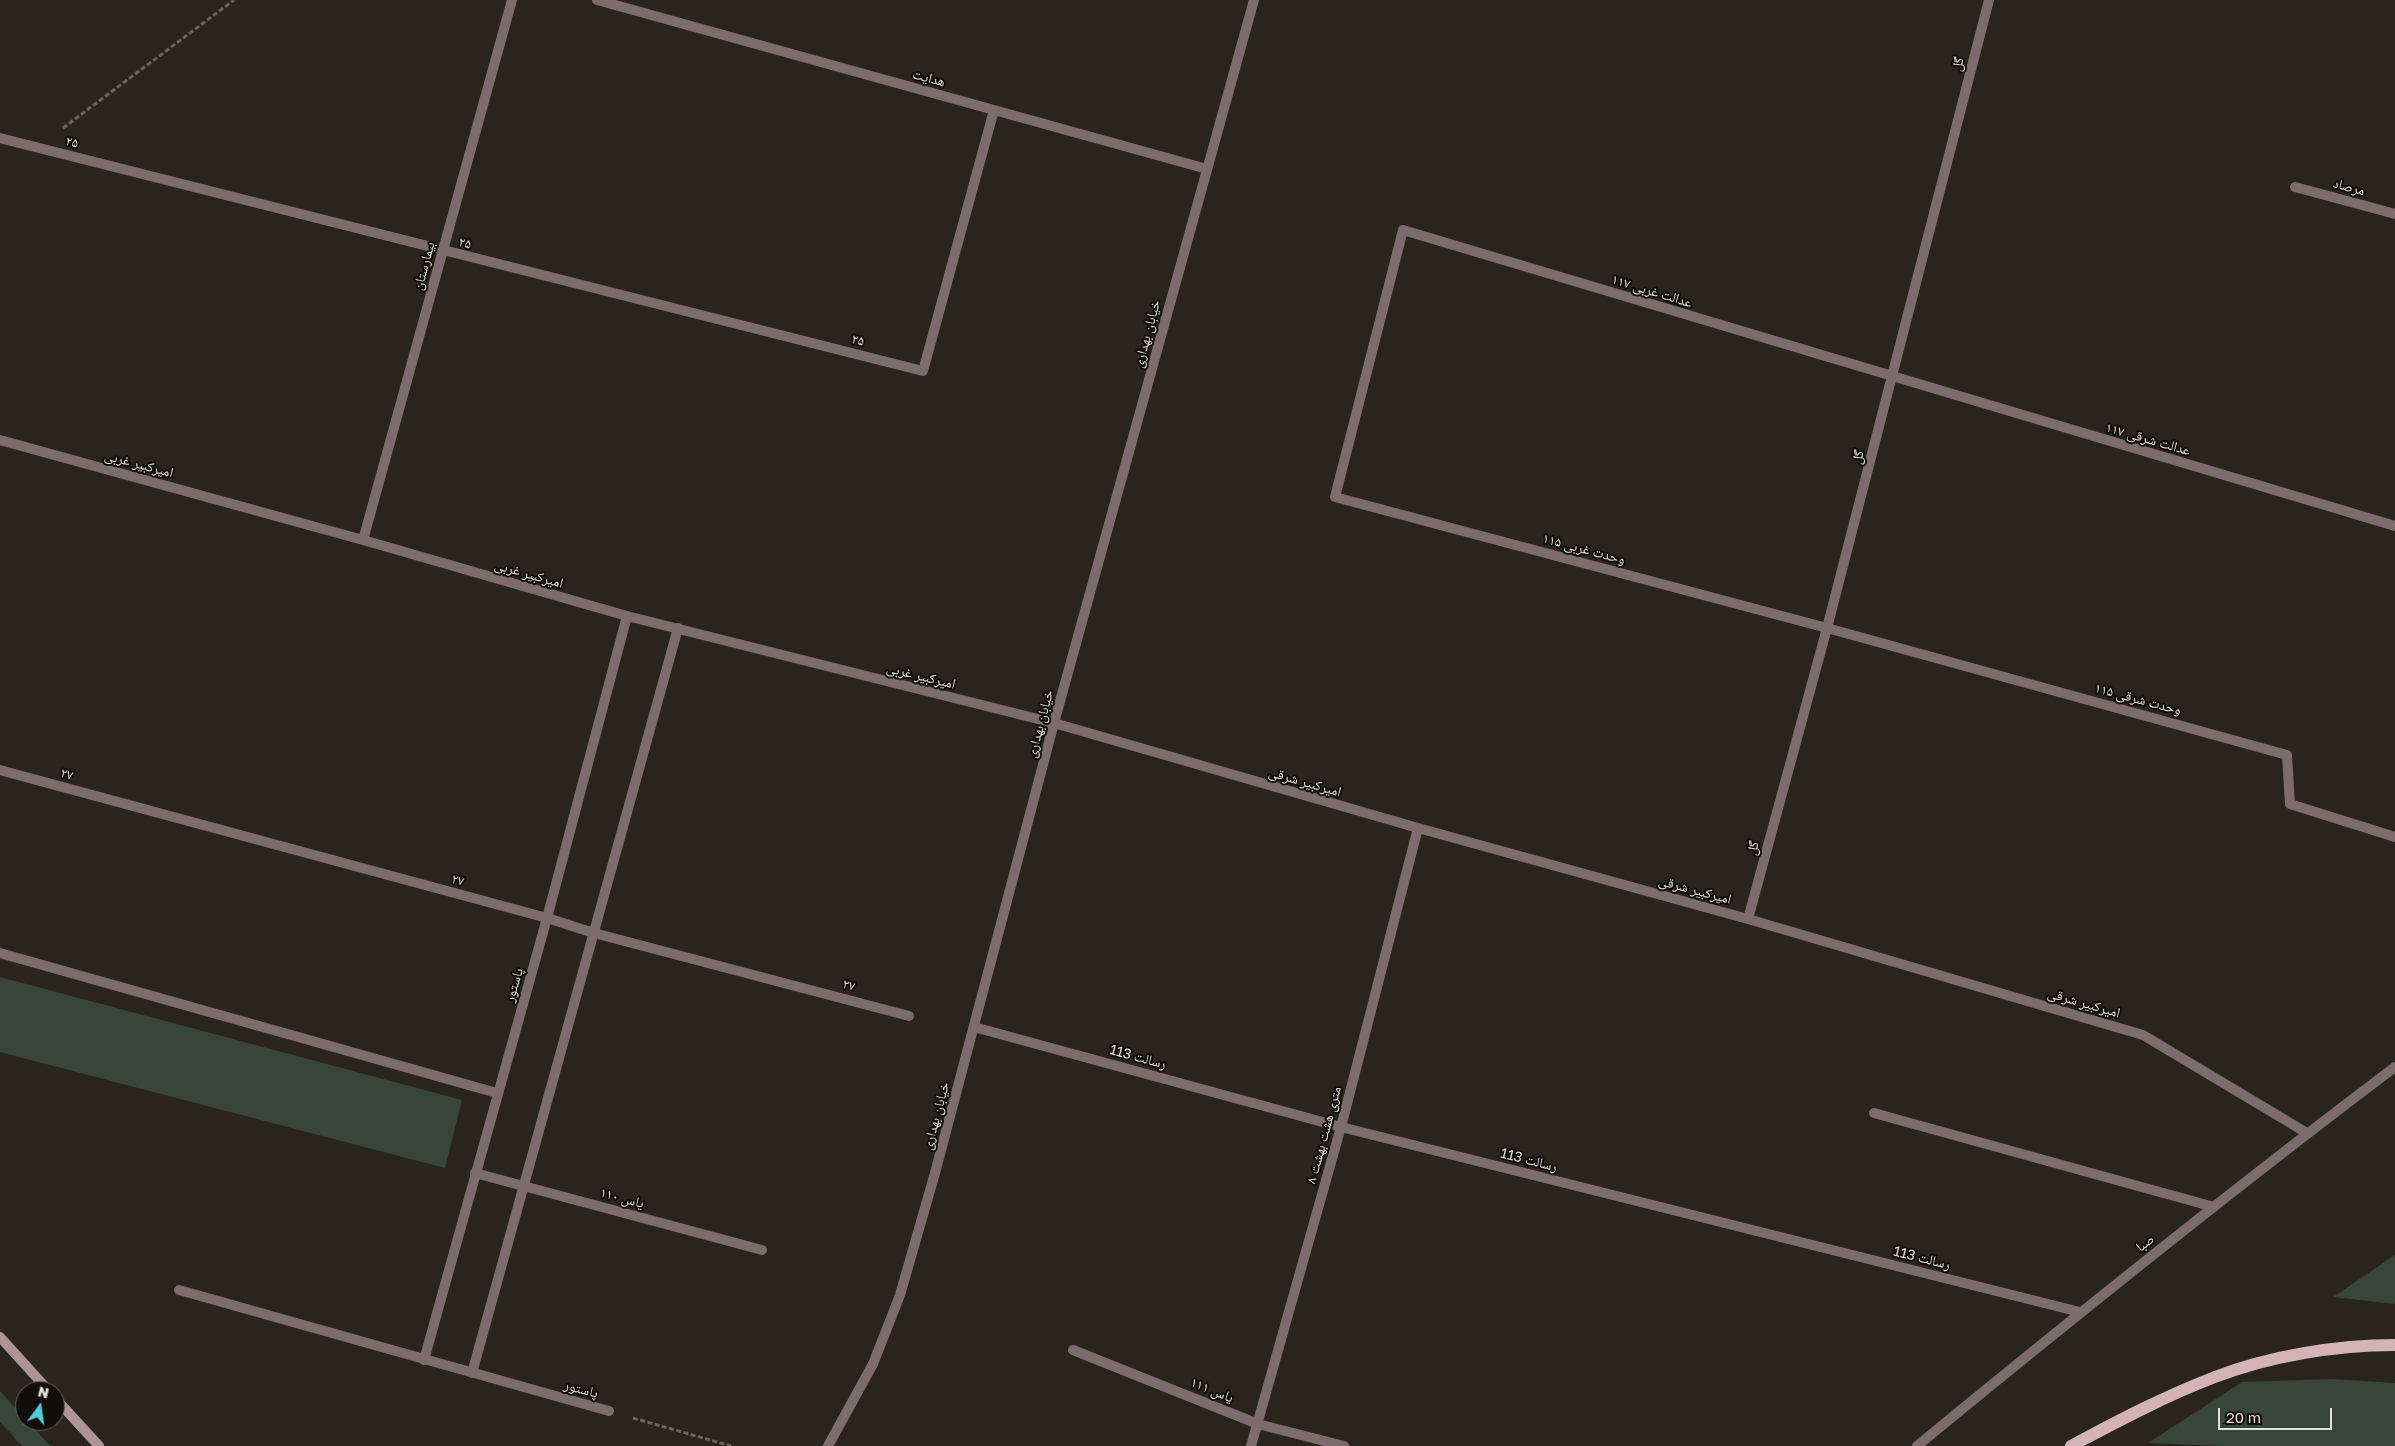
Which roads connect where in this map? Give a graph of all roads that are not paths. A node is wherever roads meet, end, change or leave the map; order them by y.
1 (512, 0) edge
2 (597, 0) edge
3 (1254, 0) edge
4 (1989, 0) edge
5 (994, 110) junction
6 (0, 138) edge
7 (1207, 169) junction
8 (2295, 187) dead end
9 (2395, 214) edge
10 (443, 251) junction
11 (1893, 378) junction
12 (0, 440) edge
13 (1334, 497) joint
14 (2394, 523) edge
15 (363, 540) junction
16 (627, 616) junction
17 (678, 628) junction
18 (1827, 628) junction
19 (1054, 724) junction
20 (0, 770) edge
21 (1418, 828) junction
22 (2395, 837) edge
23 (547, 918) junction
24 (1748, 919) junction
25 (594, 933) junction
26 (0, 952) edge
27 (909, 1016) dead end
28 (974, 1027) junction
29 (2395, 1067) edge
30 (497, 1092) junction
31 (1874, 1113) dead end
32 (1341, 1127) junction
33 (2307, 1133) junction
34 (475, 1173) junction
35 (524, 1186) junction
36 (2214, 1207) junction
37 (762, 1250) dead end
38 (179, 1290) dead end
39 (2080, 1312) junction
40 (0, 1337) edge
41 (2395, 1346) edge
42 (1073, 1350) dead end
43 (424, 1360) junction
44 (472, 1374) junction
45 (40, 1381) edge
46 (65, 1409) edge
47 (609, 1411) road end
48 (1258, 1424) junction
49 (99, 1446) edge
50 (828, 1446) edge
51 (1251, 1446) edge
52 (1344, 1446) edge
53 (1917, 1446) edge
54 (2071, 1446) edge

1 - 10 street, بیمارستان
2 - 5 street, هدایت
3 - 7 street, خیابان بهداری
4 - 11 street, گل
5 - 7 street, هدایت
5 - 10 street, ۲۵
6 - 10 street, ۲۵
7 - 19 street, خیابان بهداری
8 - 9 street, مرصاد
10 - 15 street, بیمارستان
11 - 13 street, ۱۱۷ عدالت غربی
11 - 14 street, ۱۱۷ عدالت شرقی
11 - 18 street, گل
12 - 15 street, امیرکبیر غربی
13 - 18 street, ۱۱۵ وحدت غربی
15 - 16 street, امیرکبیر غربی
16 - 17 street, امیرکبیر غربی
16 - 23 street, پاستور
17 - 19 street, امیرکبیر غربی
17 - 25 street
18 - 22 street, ۱۱۵ وحدت شرقی
18 - 24 street, گل
19 - 21 street, امیرکبیر شرقی
19 - 28 street, خیابان بهداری
20 - 23 street, ۲۷
21 - 24 street, امیرکبیر شرقی
21 - 32 street, ۸ متری هشت بهشت
23 - 25 street, ۲۷
23 - 30 street, پاستور
24 - 33 street, امیرکبیر شرقی
25 - 27 street, ۲۷
25 - 35 street
26 - 30 street
28 - 32 street, رسالت 113
28 - 50 street, خیابان بهداری
29 - 33 street, صبا
30 - 34 street, پاستور
31 - 36 street
32 - 39 street, رسالت 113
32 - 48 street, ۸ متری هشت بهشت
33 - 36 street, صبا
34 - 35 street, یاس ۱۱۰
34 - 43 street, پاستور
35 - 37 street, یاس ۱۱۰
35 - 44 street
36 - 39 street, صبا
38 - 43 street, پاستور
39 - 53 street, صبا
40 - 45 main road
41 - 54 main road
42 - 48 street, یاس ۱۱۱
43 - 44 street, پاستور
44 - 47 street, پاستور
46 - 49 main road
48 - 51 street, ۸ متری هشت بهشت
48 - 52 street, یاس ۱۱۱

